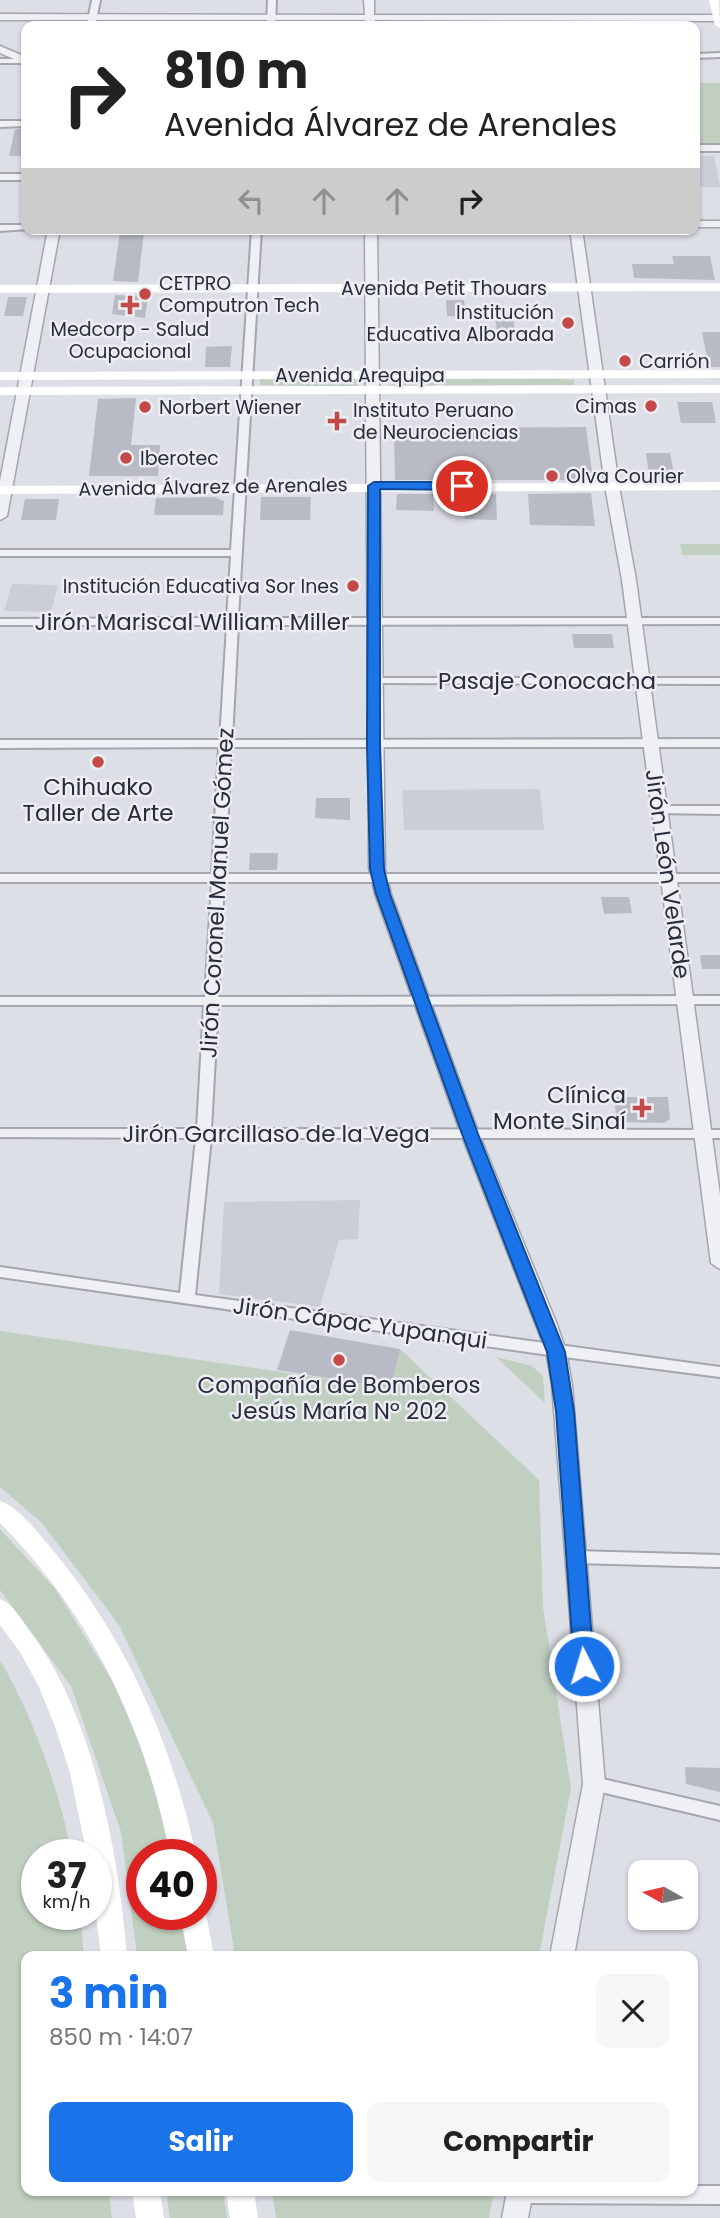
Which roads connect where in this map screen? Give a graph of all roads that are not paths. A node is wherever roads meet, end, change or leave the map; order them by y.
1 (96, 0) edge
2 (272, 0) edge
3 (369, 0) edge
4 (714, 0) edge
5 (0, 18) edge
6 (547, 18) edge
7 (719, 20) edge
8 (69, 21) edge
9 (92, 21) edge
10 (271, 21) edge
11 (369, 21) edge
12 (414, 21) edge
13 (643, 21) edge
14 (697, 21) edge
15 (0, 49) edge
16 (700, 55) edge
17 (720, 55) edge
18 (21, 59) edge
19 (0, 61) edge
20 (21, 61) edge
21 (0, 124) edge
22 (21, 124) edge
23 (700, 148) edge
24 (720, 148) edge
25 (0, 177) edge
26 (21, 177) edge
27 (700, 223) edge
28 (720, 223) edge
29 (0, 228) edge
30 (21, 228) edge
31 (53, 235) edge
32 (256, 235) edge
33 (372, 235) edge
34 (577, 235) edge
35 (720, 287) edge
36 (252, 288) junction
37 (372, 288) junction
38 (584, 288) junction
39 (0, 289) edge
40 (42, 289) junction
41 (596, 374) junction
42 (720, 374) edge
43 (246, 375) junction
44 (374, 375) junction
45 (0, 376) edge
46 (26, 376) junction
47 (720, 389) edge
48 (245, 390) junction
49 (373, 390) junction
50 (598, 390) junction
51 (0, 391) edge
52 (23, 391) junction
53 (374, 486) junction
54 (612, 486) junction
55 (720, 486) edge
56 (240, 487) junction
57 (2, 490) edge
58 (0, 516) edge
59 (0, 553) edge
60 (237, 553) junction
61 (375, 621) junction
62 (634, 621) junction
63 (720, 621) edge
64 (0, 622) edge
65 (232, 622) junction
66 (375, 681) junction
67 (642, 681) junction
68 (720, 681) edge
69 (650, 743) junction
70 (720, 743) edge
71 (0, 744) edge
72 (225, 744) junction
73 (374, 744) junction
74 (659, 810) junction
75 (720, 810) edge
76 (0, 878) edge
77 (217, 878) junction
78 (379, 878) junction
79 (668, 878) junction
80 (720, 878) edge
81 (0, 1000) edge
82 (211, 1000) junction
83 (423, 1000) junction
84 (684, 1000) junction
85 (720, 1000) edge
86 (0, 1133) edge
87 (204, 1133) junction
88 (470, 1134) junction
89 (702, 1134) junction
90 (720, 1134) edge
91 (720, 1263) edge
92 (0, 1272) edge
93 (187, 1298) junction
94 (556, 1352) junction
95 (720, 1372) edge
96 (0, 1509) edge
97 (575, 1557) junction
98 (720, 1561) edge
99 (0, 1608) edge
100 (594, 1784) junction
101 (720, 1813) edge
102 (181, 1839) edge
103 (196, 1930) edge
104 (113, 1951) edge
105 (200, 1951) edge
106 (563, 1951) edge
107 (720, 2195) edge
108 (147, 2196) edge
109 (241, 2196) edge
110 (686, 2196) edge
111 (698, 2196) edge
112 (518, 2201) edge
113 (150, 2218) edge
114 (244, 2218) edge

1 - 9 street
2 - 10 street
3 - 11 street
4 - 7 main road
5 - 8 street
6 - 12 street
6 - 13 street
7 - 14 street
15 - 18 street
16 - 17 street
19 - 20 street
21 - 22 street
23 - 24 street
25 - 26 street
27 - 28 street
29 - 30 street
31 - 40 street
32 - 36 street, Jirón Coronel Manuel Gómez
33 - 37 street
34 - 38 street, Jirón León Velarde
35 - 38 main road, Avenida Petit Thouars
36 - 37 main road, Avenida Petit Thouars
36 - 40 main road, Avenida Petit Thouars
36 - 43 street, Jirón Coronel Manuel Gómez
37 - 38 main road, Avenida Petit Thouars
37 - 44 street
38 - 41 street, Jirón León Velarde
39 - 40 main road, Avenida Petit Thouars
40 - 46 street
41 - 42 main road, Avenida Arequipa
41 - 44 main road, Avenida Arequipa
41 - 50 street, Jirón León Velarde
43 - 44 main road, Avenida Arequipa
43 - 46 main road, Avenida Arequipa
43 - 48 street, Jirón Coronel Manuel Gómez
44 - 49 street
45 - 46 main road, Avenida Arequipa
46 - 52 street
47 - 50 main road, Avenida Arequipa
48 - 49 main road, Avenida Arequipa
48 - 52 main road, Avenida Arequipa
48 - 56 street, Jirón Coronel Manuel Gómez
49 - 50 main road, Avenida Arequipa
49 - 53 street
50 - 54 street, Jirón León Velarde
51 - 52 main road, Avenida Arequipa
52 - 57 street
53 - 54 main road, Avenida Álvarez de Arenales
53 - 56 main road, Avenida Álvarez de Arenales
53 - 61 street
54 - 55 main road, Avenida Álvarez de Arenales
54 - 62 street, Jirón León Velarde
56 - 57 main road, Avenida Álvarez de Arenales
56 - 60 street, Jirón Coronel Manuel Gómez
57 - 58 street
59 - 60 street
60 - 65 street, Jirón Coronel Manuel Gómez
61 - 62 street, Jirón Mariscal William Miller
61 - 65 street, Jirón Mariscal William Miller
61 - 66 street
62 - 63 street, Jirón Mariscal William Miller
62 - 67 street, Jirón León Velarde
64 - 65 street, Jirón Mariscal William Miller
65 - 72 street, Jirón Coronel Manuel Gómez
66 - 67 street, Pasaje Conocacha
66 - 73 street
67 - 68 street, Pasaje Conocacha
67 - 69 street, Jirón León Velarde
69 - 70 street
69 - 73 street
69 - 74 street, Jirón León Velarde
71 - 72 street
72 - 73 street
72 - 77 street, Jirón Coronel Manuel Gómez
73 - 78 street
74 - 75 street
74 - 79 street, Jirón León Velarde
76 - 77 street
77 - 78 street
77 - 82 street, Jirón Coronel Manuel Gómez
78 - 79 street
78 - 83 street
79 - 80 street
79 - 84 street, Jirón León Velarde
81 - 82 street
82 - 83 street
82 - 87 street, Jirón Coronel Manuel Gómez
83 - 84 street
83 - 88 street
84 - 85 street
84 - 89 street, Jirón León Velarde
86 - 87 street, Jirón Garcillaso de la Vega
87 - 88 street, Jirón Garcillaso de la Vega
87 - 93 street, Jirón Coronel Manuel Gómez
88 - 89 street, Jirón Garcillaso de la Vega
88 - 94 street
89 - 90 street, Jirón Garcillaso de la Vega
89 - 91 street, Jirón León Velarde
92 - 93 street, Jirón Cápac Yupanqui
93 - 94 street, Jirón Cápac Yupanqui
94 - 95 street, Jirón Cápac Yupanqui
94 - 97 street
96 - 102 main road
97 - 98 street
97 - 100 street
99 - 104 main road
100 - 101 street
100 - 106 street
103 - 105 main road
107 - 111 street
108 - 113 main road
109 - 114 main road
110 - 112 street

